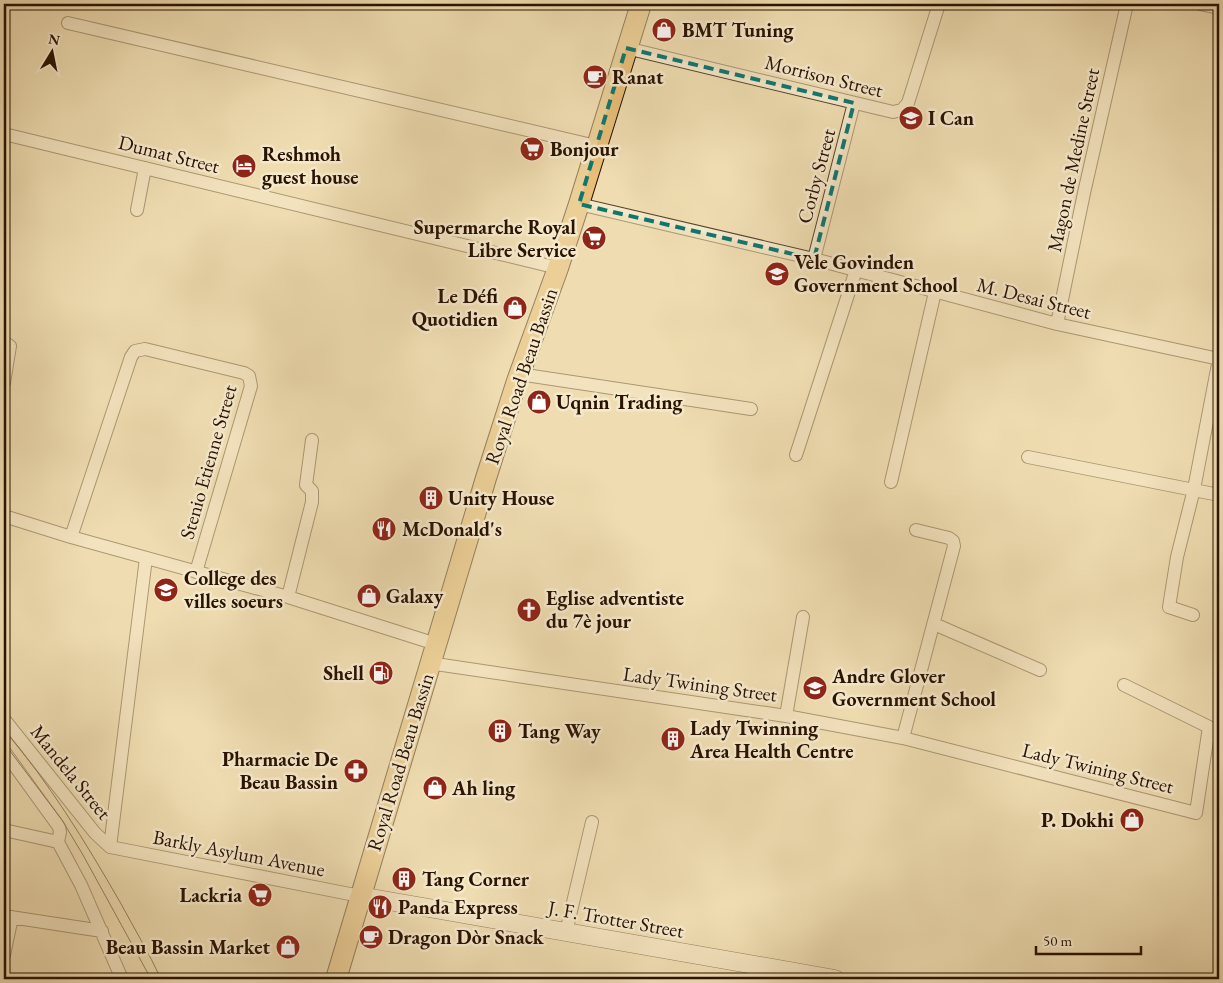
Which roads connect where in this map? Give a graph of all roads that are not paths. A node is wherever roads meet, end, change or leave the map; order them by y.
1 (641, 4) edge
2 (939, 4) edge
3 (1128, 4) edge
4 (1200, 4) edge
5 (1219, 8) edge
6 (68, 22) dead end
7 (626, 48) junction
8 (854, 103) junction
9 (4, 134) edge
10 (596, 146) junction
11 (145, 168) junction
12 (579, 204) junction
13 (137, 210) dead end
14 (814, 259) junction
15 (558, 268) junction
16 (856, 270) junction
17 (935, 292) junction
18 (1057, 324) junction
19 (4, 342) edge
20 (1219, 359) edge
21 (519, 374) junction
22 (4, 383) edge
23 (752, 409) dead end
24 (312, 440) dead end
25 (796, 455) dead end
26 (1028, 458) dead end
27 (890, 482) dead end
28 (1194, 489) junction
29 (1219, 495) edge
30 (4, 516) edge
31 (916, 530) dead end
32 (71, 537) junction
33 (146, 558) junction
34 (196, 572) junction
35 (288, 597) junction
36 (1193, 615) dead end
37 (802, 617) dead end
38 (934, 624) junction
39 (436, 644) junction
40 (430, 663) junction
41 (1040, 670) dead end
42 (1124, 685) dead end
43 (786, 716) junction
44 (4, 719) edge
45 (903, 738) junction
46 (4, 751) edge
47 (592, 822) dead end
48 (4, 830) edge
49 (58, 842) junction
50 (110, 847) junction
51 (360, 896) junction
52 (8, 917) edge
53 (102, 931) junction
54 (566, 932) junction
55 (4, 955) edge
56 (122, 979) edge
57 (336, 979) edge
58 (835, 979) edge

1 - 7 main road, Royal Road Beau Bassin
2 - 8 street, Morrison Street
3 - 18 street, Magon de Medine Street
4 - 5 street
6 - 10 street
7 - 8 street, Morrison Street
7 - 10 main road, Royal Road Beau Bassin
8 - 14 street, Corby Street
9 - 11 street, Dumat Street
10 - 12 main road, Royal Road Beau Bassin
11 - 13 street
11 - 15 street, Dumat Street
12 - 14 street, M. Desai Street
12 - 15 main road, Royal Road Beau Bassin
14 - 16 street, M. Desai Street
15 - 21 main road, Royal Road Beau Bassin
16 - 17 street, M. Desai Street
16 - 25 street
17 - 18 street, M. Desai Street
17 - 27 street
18 - 20 street, M. Desai Street
19 - 22 street
20 - 28 street
21 - 23 street
21 - 39 main road, Royal Road Beau Bassin
24 - 35 street
26 - 28 street
28 - 29 street
28 - 36 street
30 - 32 street
31 - 38 street
32 - 33 street
32 - 34 street, Stenio Etienne Street
33 - 34 street
33 - 50 street
34 - 35 street
35 - 39 street
37 - 43 street
38 - 41 street
38 - 45 street
39 - 40 main road, Royal Road Beau Bassin
40 - 43 street, Lady Twining Street
40 - 51 main road, Royal Road Beau Bassin
42 - 45 street, Lady Twining Street
43 - 45 street, Lady Twining Street
44 - 50 street, Mandela Street
46 - 49 street
47 - 54 street
48 - 49 street
49 - 53 street
50 - 51 street, Barkly Asylum Avenue
51 - 54 street, J. F. Trotter Street
51 - 57 main road, Royal Road Beau Bassin
52 - 53 street
52 - 55 street
53 - 56 street
54 - 58 street, J. F. Trotter Street

